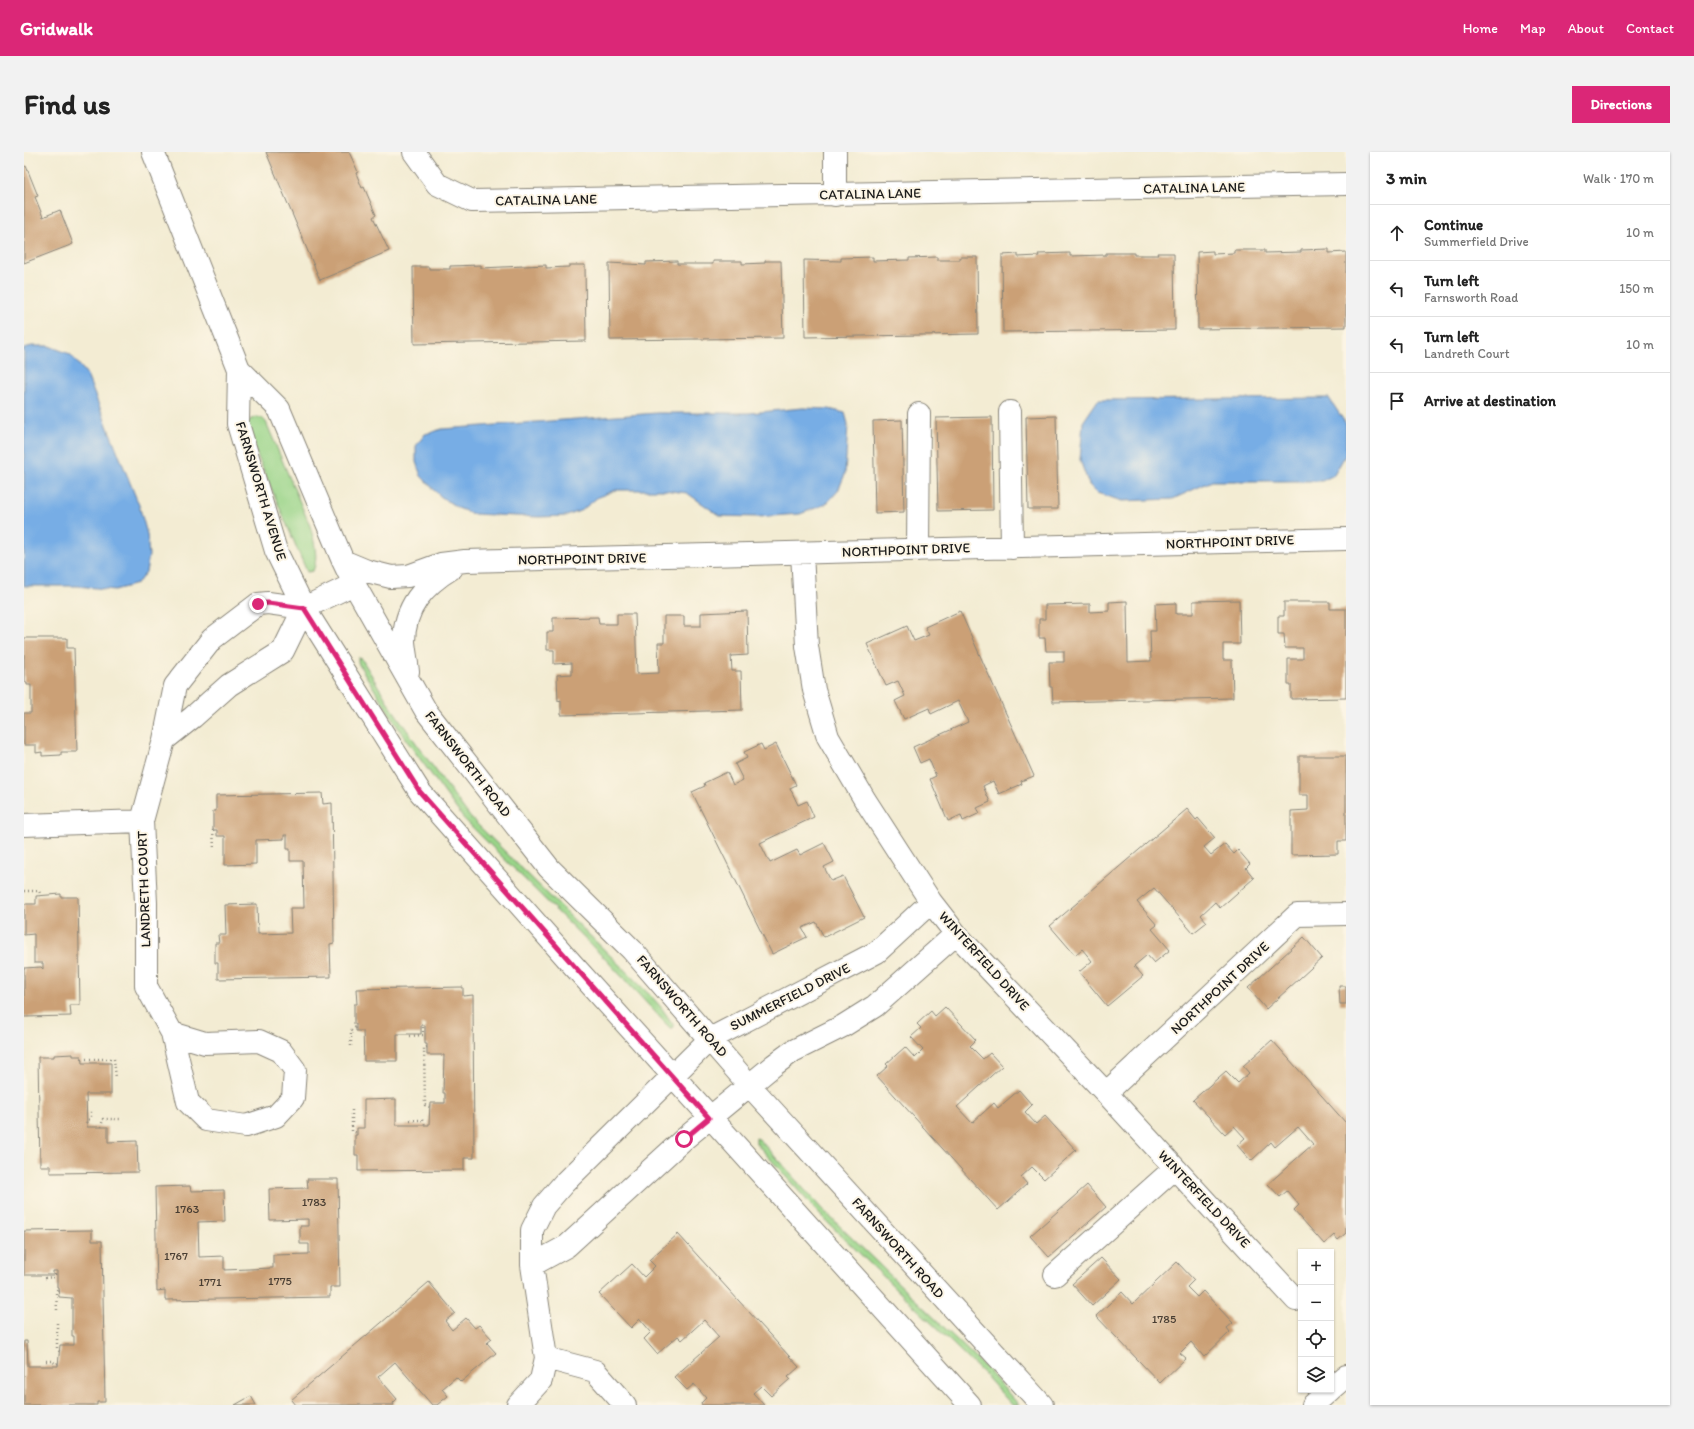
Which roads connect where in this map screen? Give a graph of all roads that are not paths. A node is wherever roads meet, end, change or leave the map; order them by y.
1 (152, 152) edge
2 (414, 152) edge
3 (835, 152) edge
4 (1346, 184) edge
5 (835, 195) junction
6 (239, 369) junction
7 (1010, 412) dead end
8 (919, 414) dead end
9 (1346, 539) edge
10 (1012, 548) junction
11 (918, 550) junction
12 (802, 553) junction
13 (342, 561) junction
14 (465, 561) junction
15 (354, 584) junction
16 (304, 608) junction
17 (409, 684) junction
18 (164, 740) junction
19 (142, 821) junction
20 (24, 825) edge
21 (931, 902) junction
22 (1346, 914) edge
23 (956, 934) junction
24 (172, 1033) junction
25 (710, 1039) junction
26 (673, 1076) junction
27 (750, 1086) junction
28 (1106, 1093) junction
29 (709, 1118) junction
30 (1175, 1168) junction
31 (532, 1265) junction
32 (1055, 1275) dead end
33 (1296, 1300) dead end
34 (546, 1358) junction
35 (1346, 1376) edge
36 (1334, 1387) edge
37 (1327, 1393) edge
38 (518, 1405) edge
39 (625, 1405) edge
40 (970, 1405) edge
41 (1042, 1405) edge
42 (1313, 1405) edge

1 - 6 street, FARNSWORTH AVENUE
2 - 5 street, CATALINA LANE
3 - 5 street
4 - 5 street, CATALINA LANE
6 - 13 street, FARNSWORTH AVENUE
6 - 16 street, FARNSWORTH AVENUE
7 - 10 street
8 - 11 street
9 - 10 street, NORTHPOINT DRIVE
10 - 11 street, NORTHPOINT DRIVE
11 - 12 street, NORTHPOINT DRIVE
12 - 14 street, NORTHPOINT DRIVE
12 - 21 street, WINTERFIELD DRIVE
13 - 14 street, NORTHPOINT DRIVE
13 - 15 street, FARNSWORTH AVENUE
14 - 17 street
15 - 16 street
15 - 17 street, FARNSWORTH ROAD
16 - 18 street
16 - 18 street, LANDRETH COURT
16 - 26 street
17 - 25 street, FARNSWORTH ROAD
18 - 19 street, LANDRETH COURT
19 - 20 street
19 - 24 street, LANDRETH COURT
21 - 23 street, WINTERFIELD DRIVE
21 - 25 street, SUMMERFIELD DRIVE
22 - 28 street, NORTHPOINT DRIVE
23 - 27 street
23 - 28 street, WINTERFIELD DRIVE
24 - 24 street, LANDRETH COURT
25 - 26 street, SUMMERFIELD DRIVE
25 - 27 street, FARNSWORTH ROAD
26 - 29 street
26 - 31 street, SUMMERFIELD DRIVE
27 - 29 street
27 - 41 street, FARNSWORTH ROAD
28 - 30 street, WINTERFIELD DRIVE
29 - 31 street
29 - 40 street
30 - 32 street
30 - 33 street, WINTERFIELD DRIVE
31 - 34 street, SUMMERFIELD DRIVE
34 - 38 street, SUMMERFIELD DRIVE
34 - 39 street
35 - 36 street
37 - 42 street

